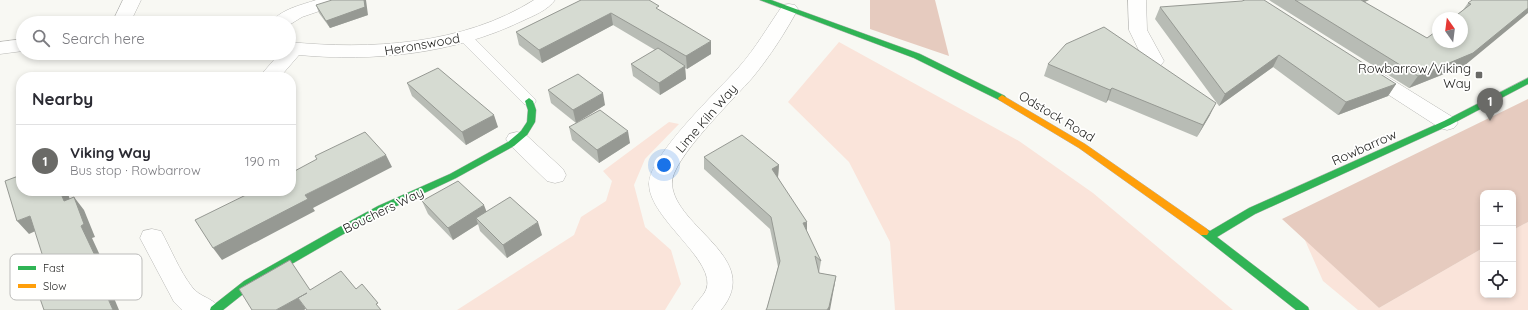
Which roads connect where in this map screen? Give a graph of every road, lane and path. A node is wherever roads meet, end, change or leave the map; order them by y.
1 (132, 0) edge
2 (334, 0) edge
3 (546, 0) edge
4 (764, 0) edge
5 (1136, 0) edge
6 (789, 9) junction
7 (124, 16) edge
8 (291, 16) edge
9 (464, 36) junction
10 (16, 45) edge
11 (0, 48) edge
12 (296, 48) edge
13 (282, 60) edge
14 (1154, 61) edge
15 (1351, 62) edge
16 (273, 72) edge
17 (1528, 81) edge
18 (529, 101) joint
19 (1447, 123) junction
20 (517, 139) junction
21 (555, 175) dead end
22 (1210, 236) junction
23 (152, 238) dead end
24 (207, 310) edge
25 (214, 310) edge
26 (705, 310) edge
27 (1304, 310) edge

1 - 7 street
2 - 8 street
3 - 9 street, Heronswood
4 - 6 street, Odstock Road
5 - 14 street
6 - 22 street, Odstock Road
6 - 26 street, Lime Kiln Way
9 - 12 street, Heronswood
9 - 18 lane
10 - 11 street
13 - 16 street
15 - 19 street
17 - 19 street, Rowbarrow
18 - 20 street, Bouchers Way
19 - 22 street, Rowbarrow
20 - 21 street
20 - 25 street, Bouchers Way
22 - 27 street, Odstock Road
23 - 24 street

